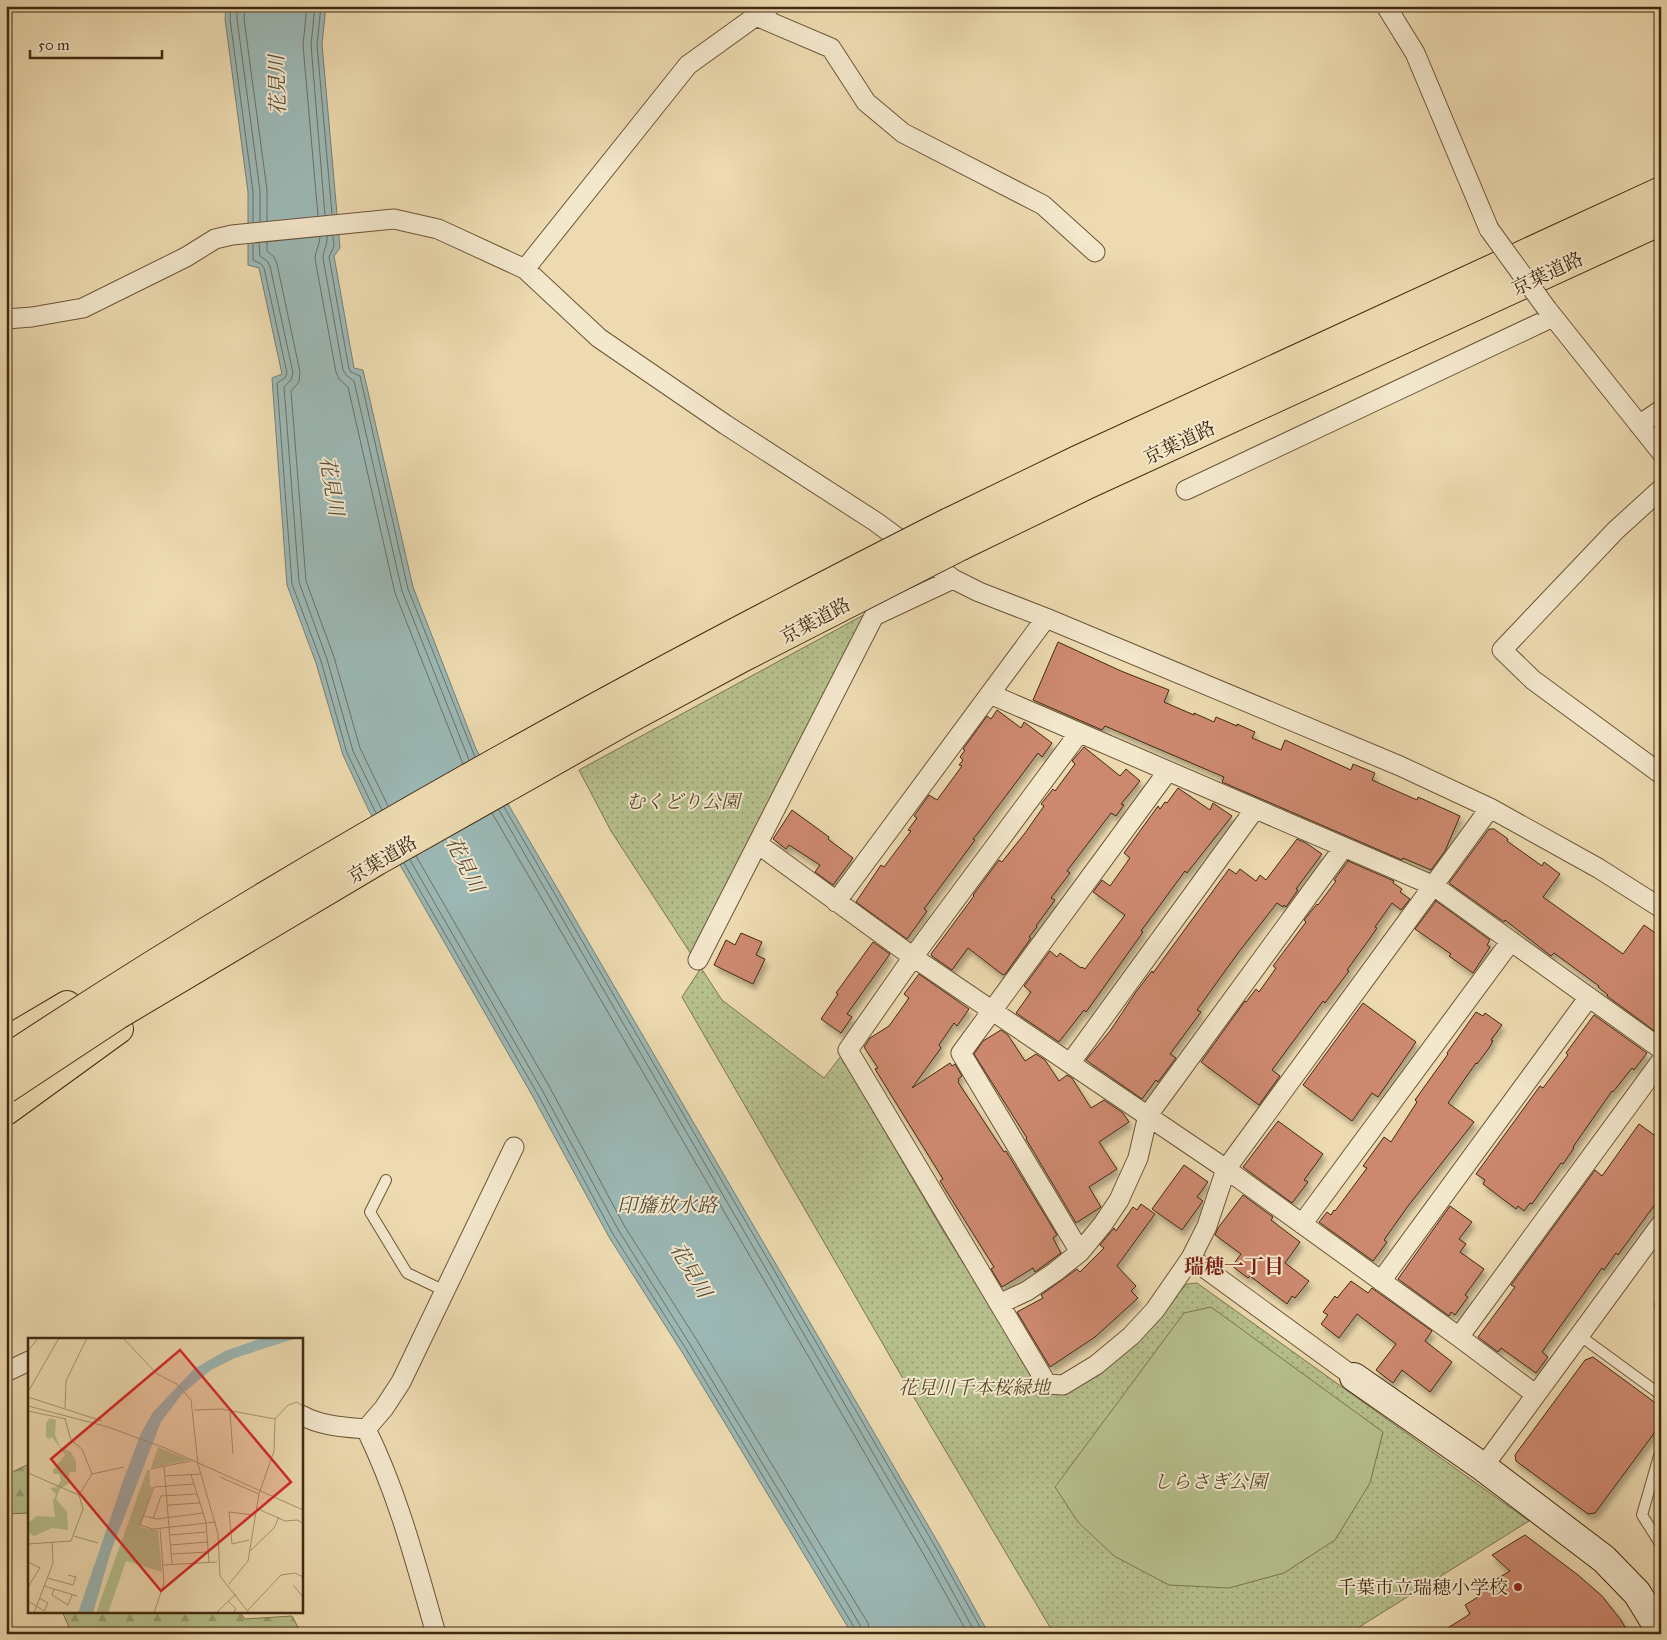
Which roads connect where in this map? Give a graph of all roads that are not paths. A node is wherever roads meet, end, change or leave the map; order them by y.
1 (1386, 6) edge
2 (763, 11) edge
3 (1661, 191) edge
4 (1661, 221) edge
5 (1095, 252) dead end
6 (525, 269) junction
7 (1550, 313) junction
8 (6, 319) edge
9 (1661, 410) edge
10 (1639, 425) junction
11 (1661, 452) edge
12 (1186, 490) dead end
13 (1661, 490) edge
14 (953, 579) junction
15 (1046, 618) junction
16 (990, 694) junction
17 (1079, 733) junction
18 (1168, 771) junction
19 (1661, 774) edge
20 (1255, 808) junction
21 (1490, 808) junction
22 (758, 844) junction
23 (1344, 847) junction
24 (1434, 886) junction
25 (285, 900) junction
26 (836, 902) junction
27 (1661, 908) edge
28 (1511, 941) junction
29 (913, 957) junction
30 (698, 960) dead end
31 (1589, 997) junction
32 (991, 1010) junction
33 (6, 1041) edge
34 (1661, 1049) edge
35 (6, 1059) edge
36 (1661, 1060) edge
37 (1071, 1062) junction
38 (6, 1089) edge
39 (6, 1111) edge
40 (1148, 1115) junction
41 (514, 1147) dead end
42 (1226, 1169) junction
43 (386, 1180) dead end
44 (1302, 1224) junction
45 (1661, 1224) edge
46 (1080, 1252) junction
47 (1191, 1258) junction
48 (1381, 1281) junction
49 (445, 1291) junction
50 (999, 1304) junction
51 (1579, 1335) junction
52 (1459, 1337) junction
53 (28, 1361) edge
54 (6, 1370) edge
55 (1354, 1377) joint
56 (1536, 1394) junction
57 (1661, 1395) edge
58 (302, 1416) edge
59 (366, 1429) junction
60 (1661, 1455) edge
61 (1484, 1468) junction
62 (1661, 1545) edge
63 (1661, 1632) edge
64 (436, 1634) edge

1 - 7 street, bridge
2 - 5 street
2 - 6 street
3 - 25 highway, 京葉道路, bridge
4 - 25 highway, 京葉道路, bridge
6 - 8 street
6 - 14 street
7 - 10 street
7 - 12 street
9 - 10 street
10 - 11 street
13 - 19 street
14 - 15 street
14 - 22 street
15 - 16 street
15 - 21 street
16 - 17 street
16 - 26 street
17 - 18 street
17 - 29 street
18 - 20 street
18 - 32 street
20 - 23 street
20 - 37 street
21 - 24 street
21 - 27 street
22 - 26 street
22 - 30 street
23 - 24 street
23 - 40 street
24 - 28 street
24 - 42 street
25 - 33 highway, bridge
25 - 35 highway, 京葉道路, bridge
25 - 38 highway, 京葉道路, bridge
25 - 39 highway, bridge
26 - 29 street
28 - 31 street
28 - 44 street
29 - 32 street
29 - 50 street
31 - 34 street
31 - 48 street
32 - 37 street
32 - 46 street
36 - 52 street
37 - 40 street
40 - 42 street
40 - 46 street
41 - 49 street
42 - 44 street
42 - 47 street
43 - 49 lane
44 - 48 street
45 - 51 street
46 - 50 street
47 - 50 street
47 - 55 street
48 - 52 street
49 - 59 street
51 - 56 street
51 - 57 lane
52 - 56 street
53 - 54 street
55 - 61 street
56 - 61 street
58 - 59 street
59 - 64 street
60 - 62 lane
61 - 63 street

